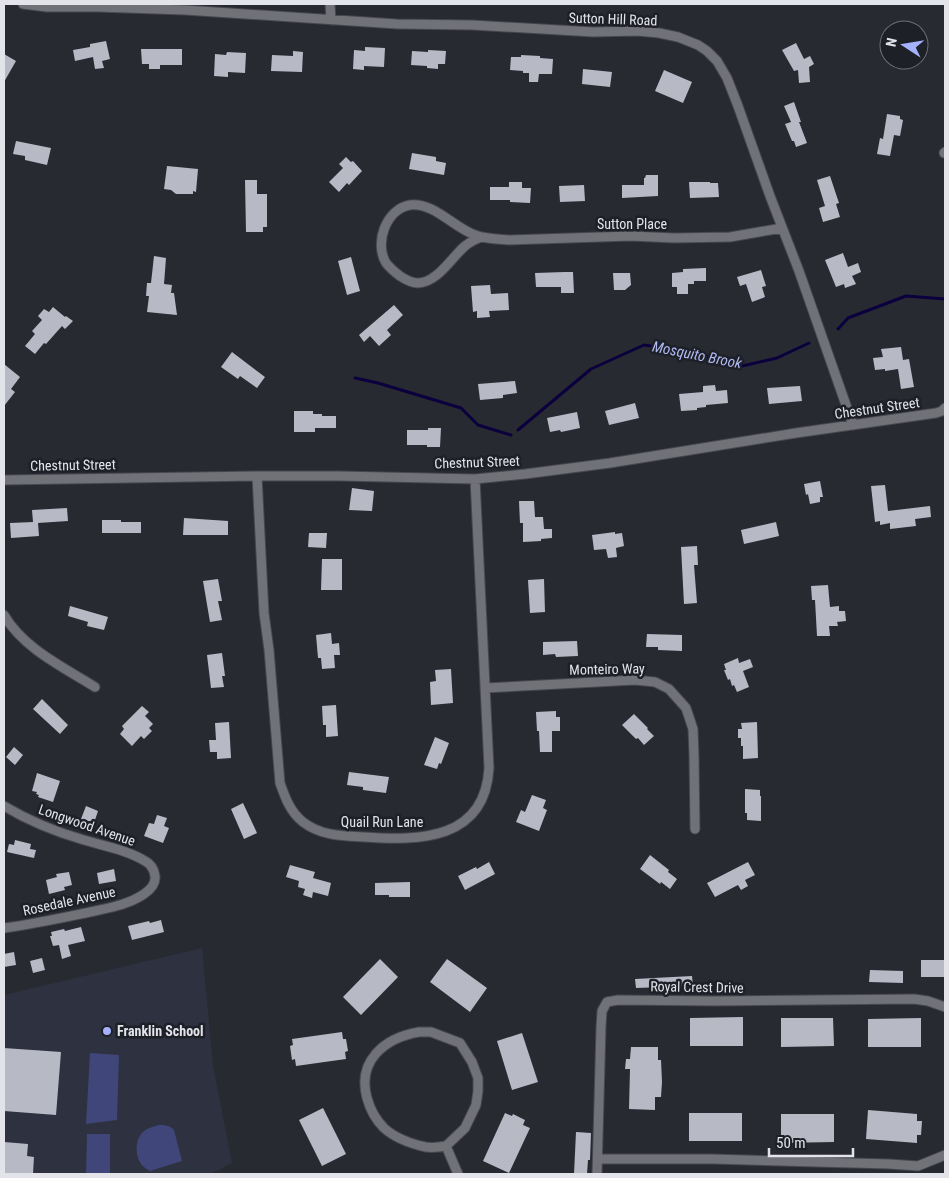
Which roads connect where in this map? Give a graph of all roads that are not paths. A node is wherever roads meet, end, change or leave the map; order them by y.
1 (23, 4) edge
2 (330, 4) edge
3 (331, 20) junction
4 (782, 228) junction
5 (482, 237) junction
6 (944, 410) edge
7 (853, 425) junction
8 (257, 476) junction
9 (475, 479) junction
10 (4, 480) edge
11 (4, 615) edge
12 (95, 687) dead end
13 (485, 688) junction
14 (4, 806) edge
15 (695, 829) dead end
16 (155, 874) joint
17 (4, 928) edge
18 (945, 1007) edge
19 (446, 1146) junction
20 (945, 1155) edge
21 (598, 1159) junction
22 (458, 1174) edge
23 (597, 1174) edge

1 - 3 street, Sutton Hill Road
2 - 3 street
3 - 4 street, Sutton Hill Road
4 - 5 street, Sutton Place
4 - 7 street, Sutton Hill Road
5 - 5 street, Sutton Place
6 - 7 street, Chestnut Street
7 - 9 street, Chestnut Street
8 - 9 street, Chestnut Street
8 - 10 street, Chestnut Street
8 - 13 street, Quail Run Lane
9 - 13 street, Quail Run Lane
11 - 12 street
13 - 15 street, Monteiro Way
14 - 16 street, Longwood Avenue
16 - 17 street, Rosedale Avenue
18 - 21 street, Royal Crest Drive
19 - 19 street
19 - 22 street
20 - 21 street
21 - 23 street, Royal Crest Drive

